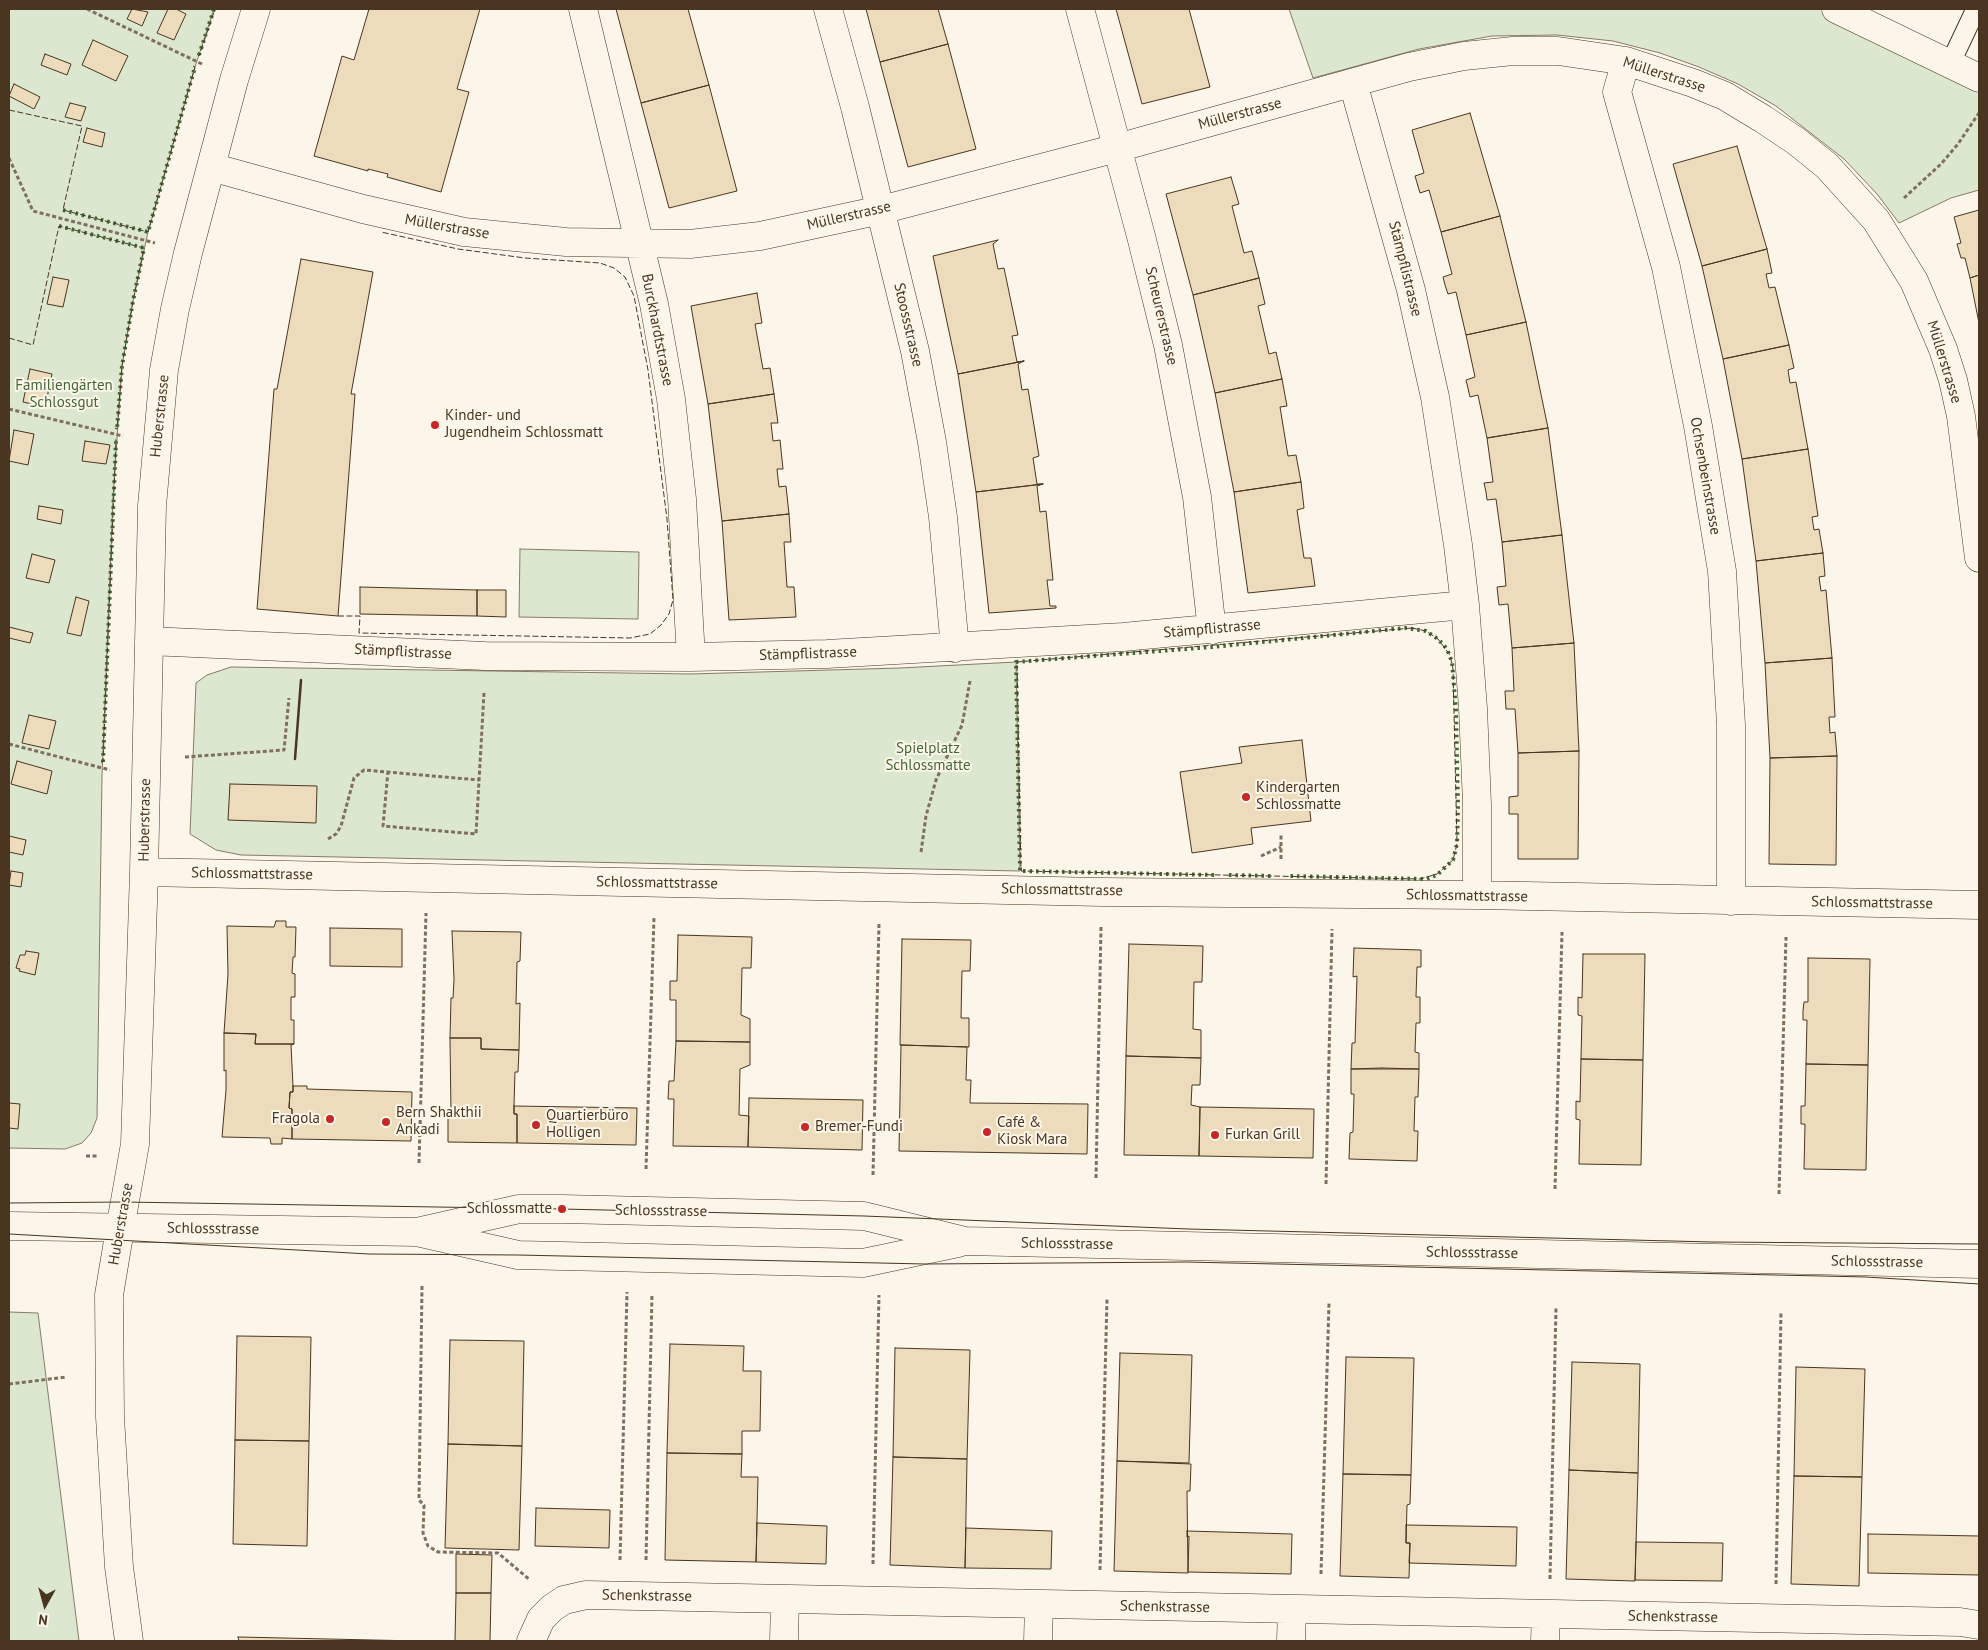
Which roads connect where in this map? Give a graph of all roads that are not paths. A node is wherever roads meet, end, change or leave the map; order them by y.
1 (256, 9) edge
2 (583, 9) edge
3 (828, 9) edge
4 (1080, 9) edge
5 (1836, 9) edge
6 (1975, 9) edge
7 (1626, 60) junction
8 (1950, 64) junction
9 (1979, 78) edge
10 (1353, 83) junction
11 (1118, 148) junction
12 (211, 166) junction
13 (881, 210) junction
14 (639, 243) junction
15 (1979, 558) edge
16 (1465, 605) junction
17 (1212, 630) junction
18 (149, 641) junction
19 (962, 648) junction
20 (691, 657) junction
21 (144, 872) junction
22 (1477, 895) junction
23 (1730, 901) junction
24 (1979, 905) edge
25 (9, 1226) edge
26 (120, 1229) junction
27 (417, 1232) junction
28 (965, 1241) junction
29 (1979, 1264) edge
30 (785, 1599) junction
31 (1039, 1604) junction
32 (1292, 1609) junction
33 (1546, 1614) junction
34 (1979, 1625) edge
35 (1800, 1630) edge
36 (129, 1641) edge
37 (531, 1641) edge
38 (784, 1641) edge
39 (1038, 1641) edge
40 (1291, 1641) edge
41 (1545, 1641) edge

1 - 12 street, Huberstrasse
2 - 14 street, Burckhardtstrasse
3 - 13 street, Stoossstrasse
4 - 11 street, Scheurerstrasse
5 - 8 street
6 - 8 lane
7 - 10 street, Müllerstrasse
7 - 15 street, Müllerstrasse
7 - 23 street, Ochsenbeinstrasse
8 - 9 street
10 - 11 street, Müllerstrasse
10 - 16 street, Stämpflistrasse
11 - 13 street, Müllerstrasse
11 - 17 street, Scheurerstrasse
12 - 14 street, Müllerstrasse
12 - 18 street, Huberstrasse
13 - 14 street, Müllerstrasse
13 - 19 street, Stoossstrasse
14 - 20 street, Burckhardtstrasse
16 - 17 street, Stämpflistrasse
16 - 22 street, Stämpflistrasse
17 - 19 street, Stämpflistrasse
18 - 20 street, Stämpflistrasse
18 - 21 street, Huberstrasse
19 - 20 street, Stämpflistrasse
21 - 22 street, Schlossmattstrasse
21 - 26 street, Huberstrasse
22 - 23 street, Schlossmattstrasse
23 - 24 street, Schlossmattstrasse
25 - 26 street, Schlossstrasse
26 - 27 street, Schlossstrasse
26 - 36 street, Huberstrasse
27 - 28 street, Schlossstrasse
27 - 28 street, Schlossstrasse
28 - 29 street, Schlossstrasse
30 - 31 street, Schenkstrasse
30 - 37 street, Schenkstrasse
30 - 38 street
31 - 32 street, Schenkstrasse
31 - 39 street
32 - 33 street, Schenkstrasse
32 - 40 street
33 - 35 street, Schenkstrasse
33 - 41 street
34 - 35 street, Schenkstrasse

